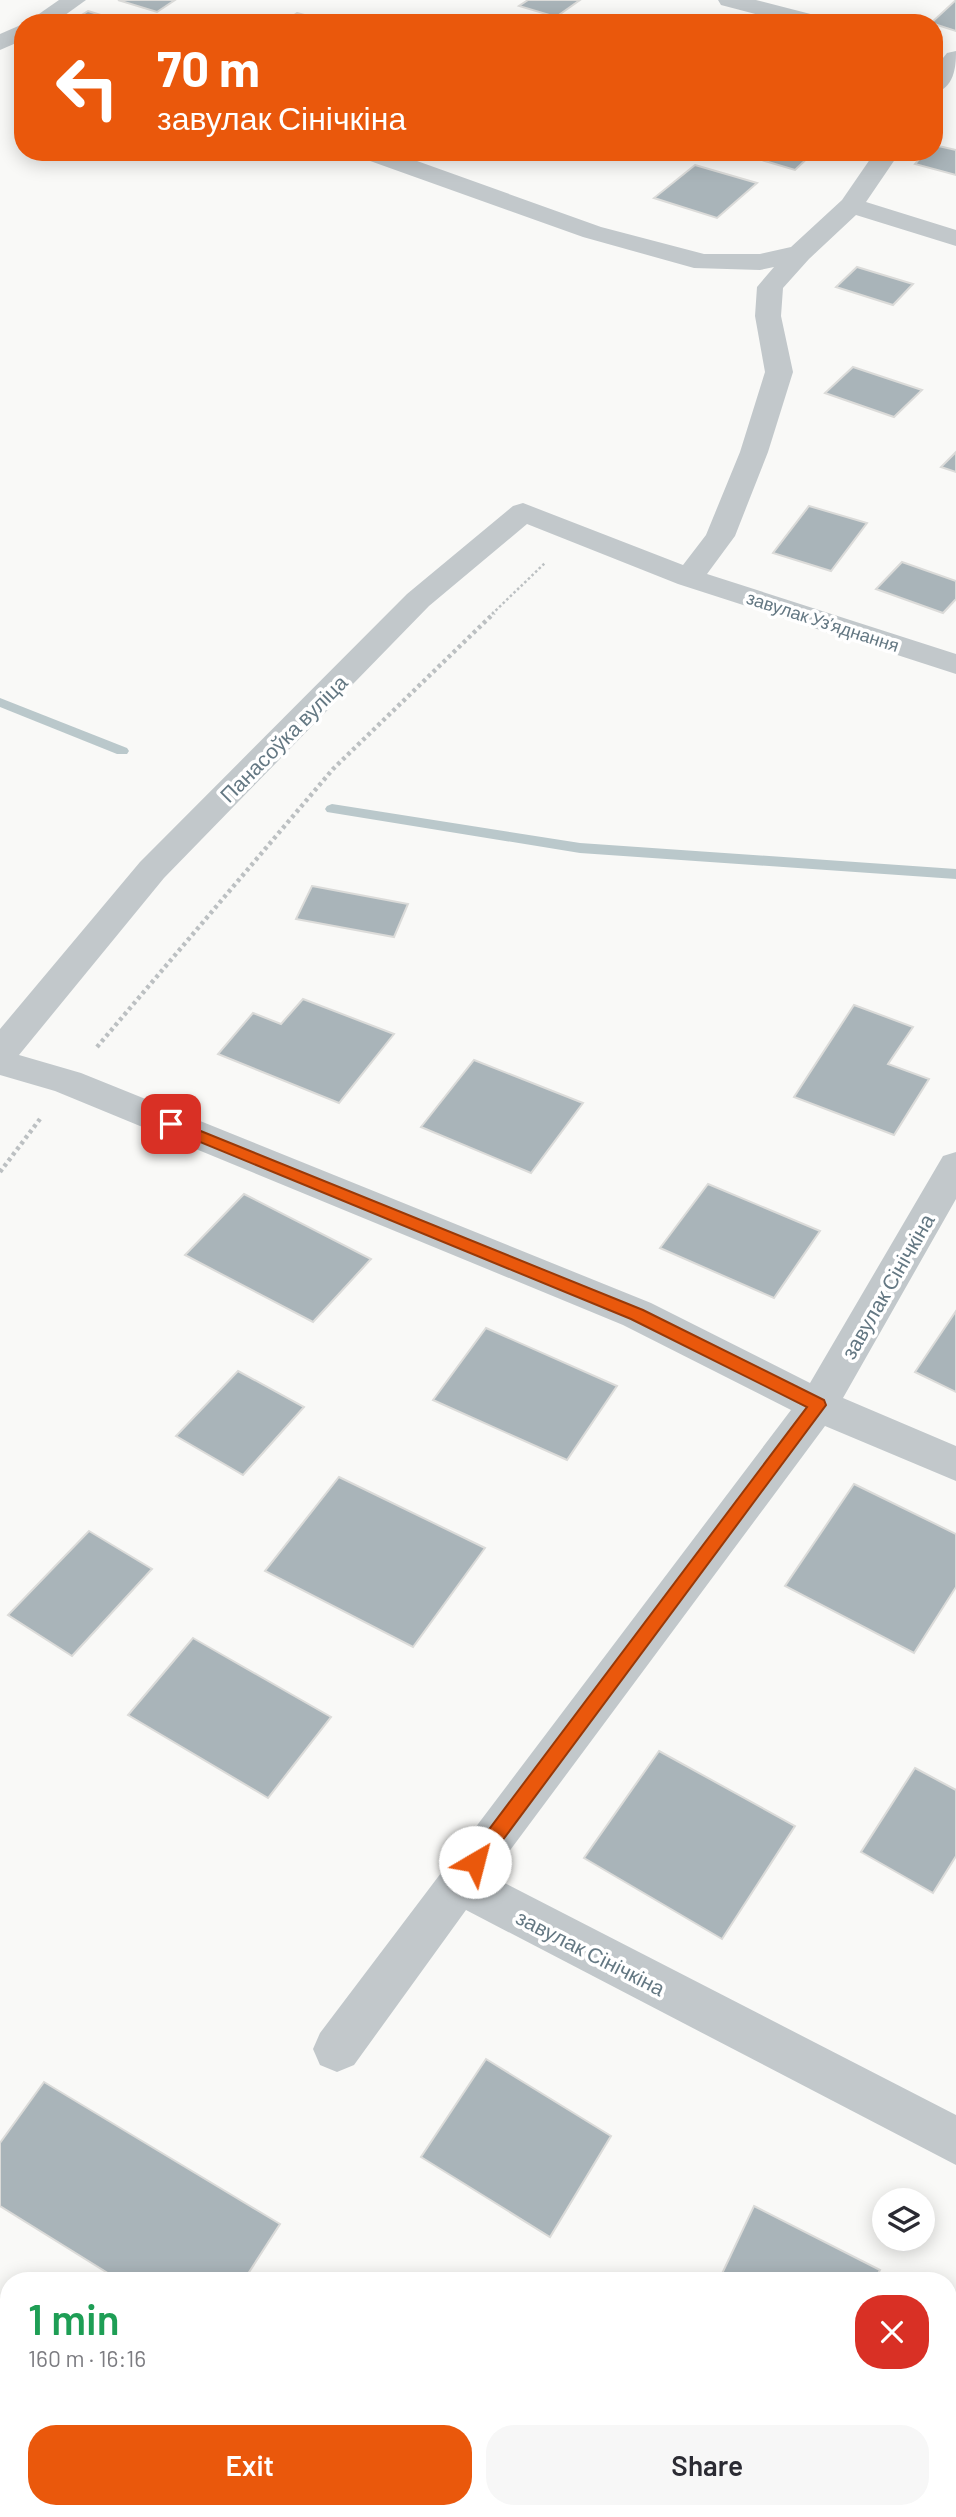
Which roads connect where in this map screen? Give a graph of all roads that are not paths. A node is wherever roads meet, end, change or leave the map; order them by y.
1 (75, 0) edge
2 (729, 0) edge
3 (52, 14) edge
4 (783, 14) edge
5 (393, 161) edge
6 (882, 161) edge
7 (851, 205) junction
8 (956, 238) edge
9 (800, 253) junction
10 (611, 547) joint
11 (690, 578) junction
12 (956, 664) edge
13 (0, 1054) edge
14 (0, 1062) edge
15 (956, 1166) edge
16 (818, 1405) junction
17 (956, 1464) edge
18 (459, 1884) junction
19 (337, 2049) dead end
20 (956, 2141) edge

1 - 3 street
2 - 4 street
5 - 9 street
6 - 7 street
7 - 8 street
7 - 9 street
9 - 11 street
10 - 11 street, завулак Узʼяднання
10 - 13 street, Панасоўка вуліца
11 - 12 street, завулак Узʼяднання
14 - 16 street
15 - 16 street, завулак Сінічкіна
16 - 17 street
16 - 18 street, завулак Сінічкіна
18 - 19 street
18 - 20 street, завулак Сінічкіна

